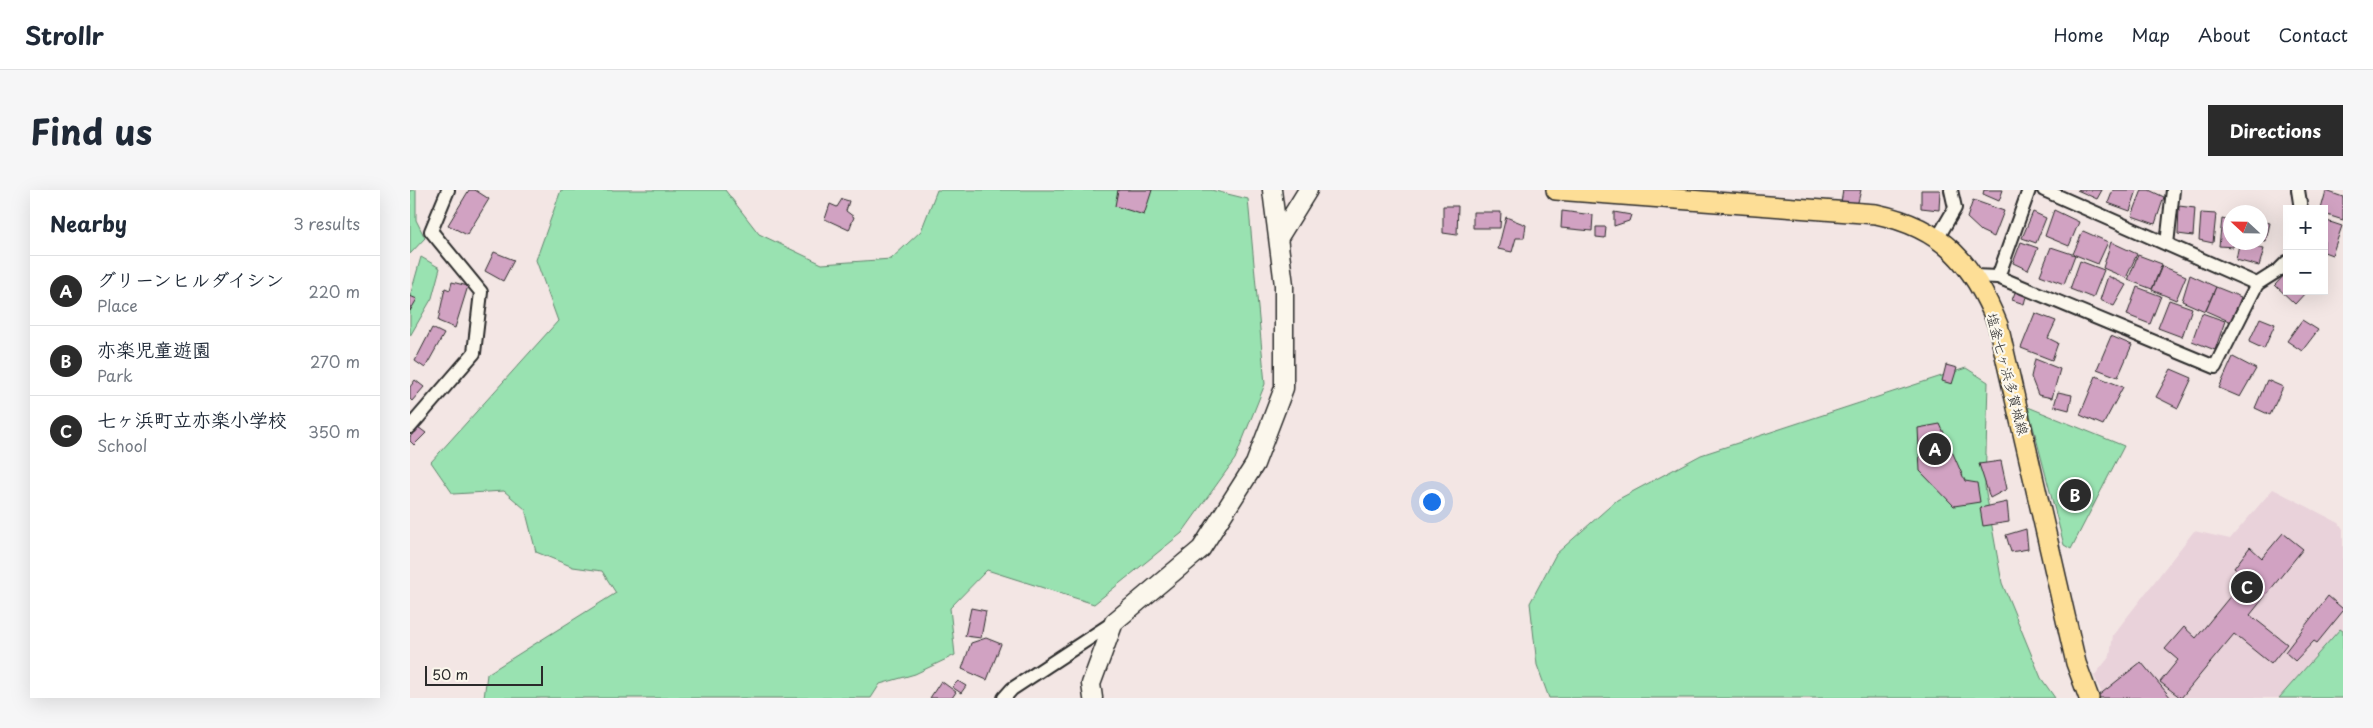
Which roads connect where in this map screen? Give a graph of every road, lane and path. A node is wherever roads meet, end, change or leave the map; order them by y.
1 (448, 190) edge
2 (1272, 190) edge
3 (1308, 190) edge
4 (1556, 190) edge
5 (1564, 190) edge
6 (1951, 190) edge
7 (2029, 190) edge
8 (2044, 190) edge
9 (2173, 190) edge
10 (2298, 190) edge
11 (2300, 205) edge
12 (1279, 237) junction
13 (1937, 238) junction
14 (2167, 244) junction
15 (2283, 266) edge
16 (1974, 276) junction
17 (1998, 277) junction
18 (2258, 284) junction
19 (410, 427) edge
20 (1114, 622) junction
21 (1004, 698) edge
22 (1093, 698) edge
23 (2088, 698) edge

1 - 19 street
2 - 12 street
3 - 12 street
4 - 5 main road, 塩釜七ヶ浜多賀城線
5 - 13 main road, 塩釜七ヶ浜多賀城線
6 - 13 street
7 - 17 street
8 - 14 street
9 - 14 street
10 - 11 street
12 - 20 street
13 - 16 main road, 塩釜七ヶ浜多賀城線
14 - 18 street
15 - 18 street
16 - 17 street
16 - 23 main road, 塩釜七ヶ浜多賀城線
17 - 18 street
20 - 21 street
20 - 22 street

